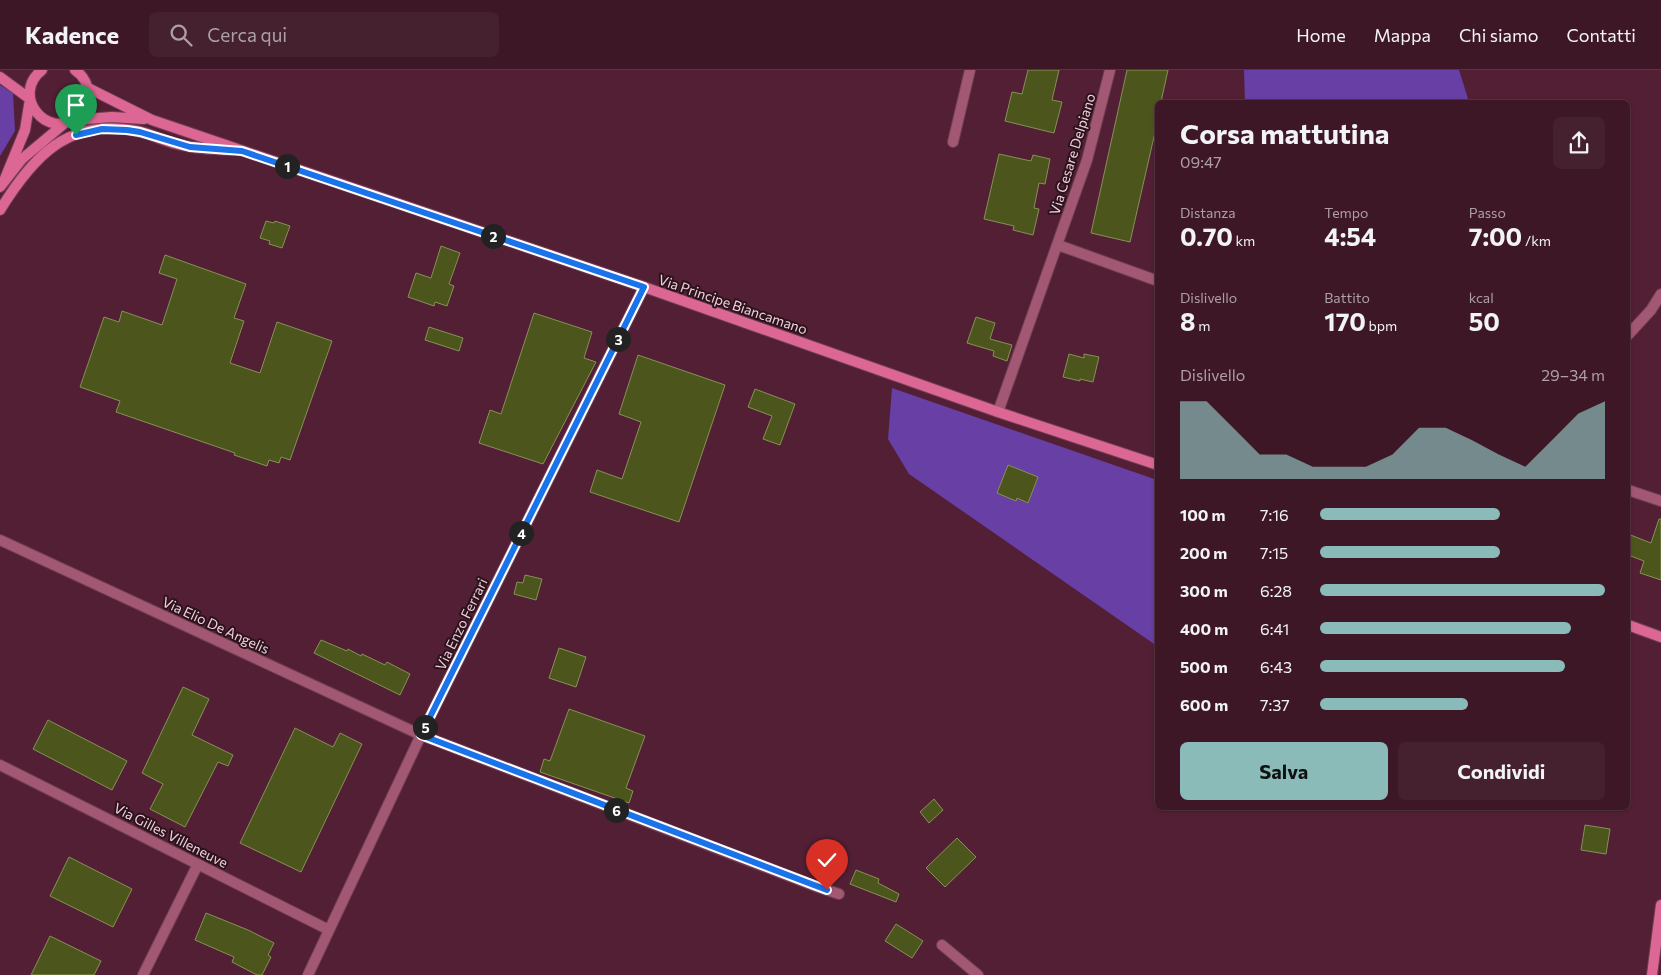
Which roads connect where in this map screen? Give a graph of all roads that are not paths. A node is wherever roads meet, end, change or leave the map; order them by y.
1 (42, 70) edge
2 (75, 70) edge
3 (970, 70) edge
4 (1110, 70) edge
5 (0, 77) edge
6 (86, 79) edge
7 (30, 99) junction
8 (152, 120) junction
9 (69, 121) junction
10 (954, 142) dead end
11 (242, 151) junction
12 (2, 184) edge
13 (0, 210) edge
14 (1058, 245) junction
15 (1155, 280) edge
16 (644, 287) junction
17 (1661, 294) edge
18 (1630, 333) edge
19 (998, 412) junction
20 (1155, 464) edge
21 (1630, 491) edge
22 (1661, 501) edge
23 (0, 540) edge
24 (1630, 627) edge
25 (1661, 637) edge
26 (421, 735) junction
27 (0, 765) edge
28 (198, 864) junction
29 (839, 894) dead end
30 (1661, 905) edge
31 (329, 930) junction
32 (942, 945) dead end
33 (143, 975) edge
34 (308, 975) edge
35 (978, 975) edge
36 (1652, 975) edge

1 - 7 street
2 - 6 street
3 - 10 street
4 - 14 street, Via Cesare Delpiano
5 - 7 street
6 - 8 street, Via Principe Biancamano
6 - 9 street
7 - 9 street
7 - 12 street
8 - 9 street, Via Principe Biancamano
8 - 11 street, Via Principe Biancamano
9 - 12 street
11 - 13 street, Via Principe Biancamano
11 - 16 street, Via Principe Biancamano
14 - 15 street
14 - 19 street, Via Cesare Delpiano
16 - 19 street, Via Principe Biancamano
16 - 26 street, Via Enzo Ferrari
17 - 18 street
19 - 20 street, Via Principe Biancamano
21 - 22 street
23 - 26 street, Via Elio De Angelis
24 - 25 street
26 - 29 street, Via Elio De Angelis
26 - 31 street, Via Enzo Ferrari
27 - 28 street, Via Gilles Villeneuve
28 - 31 street, Via Gilles Villeneuve
28 - 33 street
30 - 36 street
31 - 34 street, Via Enzo Ferrari
32 - 35 street

